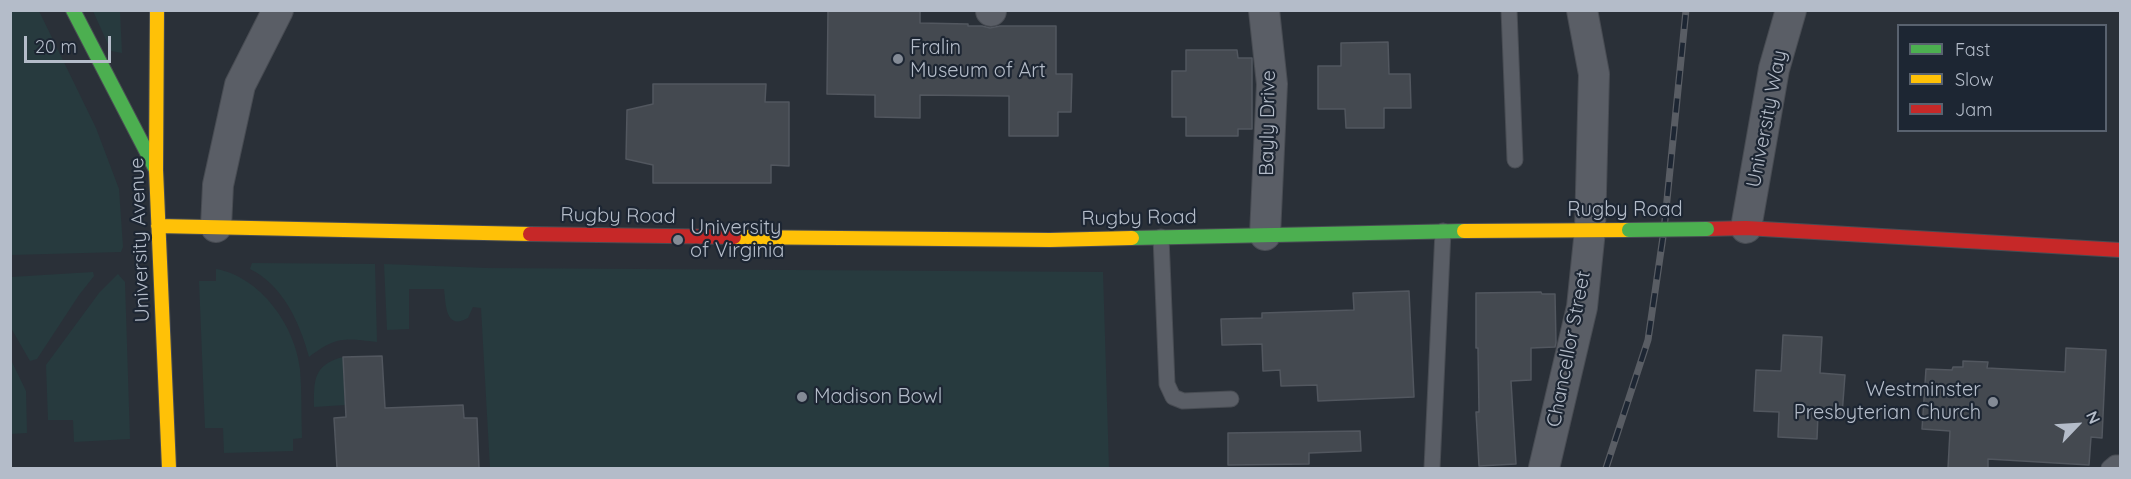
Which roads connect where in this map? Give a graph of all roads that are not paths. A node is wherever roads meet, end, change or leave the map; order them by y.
1 (73, 10) edge
2 (157, 10) edge
3 (278, 10) edge
4 (1264, 10) edge
5 (1509, 10) edge
6 (1582, 10) edge
7 (1791, 10) edge
8 (1515, 160) dead end
9 (156, 170) junction
10 (158, 226) junction
11 (216, 227) junction
12 (1746, 228) junction
13 (1590, 230) junction
14 (1443, 231) junction
15 (1265, 235) junction
16 (1161, 237) junction
17 (2121, 250) edge
18 (1232, 399) dead end
19 (2121, 463) edge
20 (169, 468) edge
21 (1432, 468) edge
22 (1544, 468) edge
23 (2109, 468) edge

1 - 9 main road
2 - 9 main road, University Avenue
3 - 11 street
4 - 15 street, Bayly Drive
5 - 8 lane
6 - 13 street, Chancellor Street
7 - 12 street, University Way
9 - 10 main road, University Avenue
10 - 11 main road, Rugby Road
10 - 20 main road, University Avenue
11 - 16 main road, Rugby Road
12 - 13 main road, Rugby Road, bridge
12 - 17 main road, Rugby Road
13 - 14 main road, Rugby Road
13 - 22 street, Chancellor Street
14 - 15 main road, Rugby Road
14 - 21 lane
15 - 16 main road, Rugby Road
16 - 18 lane
19 - 23 lane

